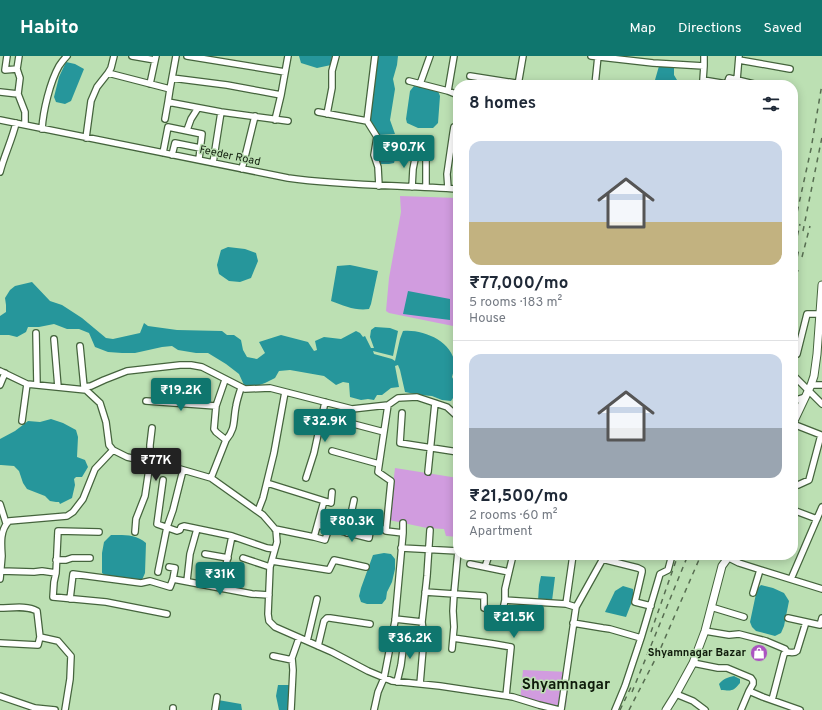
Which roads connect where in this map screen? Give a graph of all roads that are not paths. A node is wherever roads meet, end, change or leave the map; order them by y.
1 (7, 56) edge
2 (19, 56) edge
3 (67, 56) edge
4 (114, 56) edge
5 (132, 56) edge
6 (176, 56) edge
7 (187, 56) edge
8 (288, 56) edge
9 (336, 56) edge
10 (375, 56) edge
11 (430, 56) edge
12 (454, 56) edge
13 (523, 56) edge
14 (591, 56) edge
15 (598, 56) edge
16 (704, 56) edge
17 (156, 58) edge
18 (739, 58) edge
19 (704, 66) junction
20 (17, 69) junction
21 (790, 69) dead end
22 (285, 72) junction
23 (108, 73) junction
24 (470, 76) dead end
25 (172, 78) junction
26 (494, 80) edge
27 (519, 80) edge
28 (596, 80) edge
29 (703, 80) edge
30 (728, 80) edge
31 (737, 80) joint
32 (409, 81) dead end
33 (150, 84) junction
34 (420, 84) junction
35 (170, 88) junction
36 (448, 91) junction
37 (0, 92) edge
38 (453, 93) edge
39 (18, 94) junction
40 (281, 95) junction
41 (168, 102) junction
42 (198, 108) junction
43 (221, 112) junction
44 (318, 112) dead end
45 (327, 114) junction
46 (255, 116) junction
47 (165, 119) dead end
48 (0, 120) edge
49 (275, 120) junction
50 (288, 121) dead end
51 (367, 121) junction
52 (16, 123) junction
53 (25, 125) junction
54 (42, 129) junction
55 (187, 130) junction
56 (453, 133) edge
57 (86, 138) junction
58 (404, 140) dead end
59 (200, 148) junction
60 (163, 153) junction
61 (416, 154) dead end
62 (172, 155) junction
63 (199, 159) junction
64 (213, 163) junction
65 (242, 168) junction
66 (0, 172) edge
67 (379, 186) junction
68 (412, 186) junction
69 (426, 187) junction
70 (448, 188) junction
71 (453, 188) edge
72 (822, 285) edge
73 (821, 311) edge
74 (36, 333) dead end
75 (54, 339) dead end
76 (80, 346) dead end
77 (798, 350) edge
78 (2, 372) edge
79 (225, 380) junction
80 (798, 380) edge
81 (27, 384) junction
82 (0, 385) edge
83 (37, 385) junction
84 (822, 386) edge
85 (58, 387) junction
86 (241, 388) junction
87 (85, 389) junction
88 (808, 391) junction
89 (285, 392) junction
90 (798, 400) edge
91 (146, 401) dead end
92 (325, 402) junction
93 (435, 402) junction
94 (822, 404) edge
95 (388, 405) junction
96 (216, 406) junction
97 (453, 412) edge
98 (798, 413) edge
99 (402, 414) dead end
100 (22, 421) dead end
101 (342, 421) dead end
102 (798, 426) edge
103 (152, 428) dead end
104 (384, 432) junction
105 (226, 440) junction
106 (431, 448) junction
107 (113, 450) junction
108 (453, 451) edge
109 (332, 452) dead end
110 (150, 462) junction
111 (379, 464) junction
112 (183, 470) junction
113 (428, 472) dead end
114 (211, 478) junction
115 (306, 478) dead end
116 (163, 480) dead end
117 (267, 484) junction
118 (798, 485) edge
119 (332, 492) dead end
120 (354, 500) dead end
121 (324, 502) junction
122 (822, 507) edge
123 (1, 508) edge
124 (258, 511) junction
125 (798, 512) edge
126 (817, 519) junction
127 (6, 523) junction
128 (404, 524) dead end
129 (318, 525) junction
130 (167, 526) junction
131 (197, 528) junction
132 (329, 528) junction
133 (275, 529) junction
134 (386, 530) junction
135 (430, 530) dead end
136 (99, 532) dead end
137 (135, 532) dead end
138 (347, 532) junction
139 (403, 533) junction
140 (232, 536) junction
141 (314, 536) junction
142 (401, 548) junction
143 (275, 549) junction
144 (428, 550) junction
145 (453, 551) edge
146 (204, 554) dead end
147 (1, 556) edge
148 (90, 558) dead end
149 (228, 558) junction
150 (243, 558) dead end
151 (56, 560) junction
152 (457, 560) edge
153 (487, 560) edge
154 (513, 560) edge
155 (572, 560) edge
156 (601, 560) edge
157 (613, 560) edge
158 (671, 560) edge
159 (725, 560) edge
160 (734, 560) edge
161 (272, 561) junction
162 (470, 564) dead end
163 (169, 567) dead end
164 (366, 567) dead end
165 (485, 567) junction
166 (270, 568) junction
167 (226, 570) dead end
168 (760, 570) junction
169 (1, 571) edge
170 (158, 572) dead end
171 (509, 572) junction
172 (56, 573) junction
173 (0, 579) edge
174 (173, 579) junction
175 (791, 579) junction
176 (187, 581) junction
177 (822, 589) edge
178 (425, 592) junction
179 (753, 593) dead end
180 (454, 594) junction
181 (269, 595) junction
182 (70, 599) junction
183 (318, 599) dead end
184 (505, 600) junction
185 (566, 604) junction
186 (650, 606) junction
187 (576, 607) junction
188 (712, 607) junction
189 (0, 608) edge
190 (503, 611) junction
191 (167, 614) dead end
192 (744, 617) dead end
193 (788, 618) dead end
194 (822, 618) edge
195 (395, 620) junction
196 (422, 622) junction
197 (806, 622) junction
198 (500, 623) dead end
199 (573, 623) junction
200 (370, 624) dead end
201 (705, 631) junction
202 (405, 634) dead end
203 (40, 637) junction
204 (299, 638) junction
205 (453, 638) junction
206 (641, 638) junction
207 (307, 641) junction
208 (0, 643) edge
209 (318, 646) junction
210 (452, 649) dead end
211 (787, 652) junction
212 (273, 656) dead end
213 (292, 660) junction
214 (693, 663) junction
215 (384, 678) junction
216 (397, 682) junction
217 (420, 684) junction
218 (749, 691) junction
219 (676, 694) junction
220 (0, 696) edge
221 (506, 696) junction
222 (217, 697) dead end
223 (772, 700) junction
224 (782, 703) junction
225 (29, 708) edge
226 (539, 708) edge
227 (54, 710) edge
228 (65, 710) edge
229 (215, 710) edge
230 (291, 710) edge
231 (374, 710) edge
232 (560, 710) edge
233 (615, 710) edge
234 (666, 710) edge
235 (705, 710) edge
236 (741, 710) edge
237 (779, 710) edge
238 (800, 710) edge

1 - 20 street
2 - 20 street
3 - 54 street
4 - 23 street
5 - 17 street
6 - 25 street
7 - 22 street
8 - 22 street
9 - 45 street
10 - 51 street
11 - 34 street
12 - 36 street
13 - 27 street
14 - 15 street
15 - 19 street
15 - 28 street
16 - 19 street
17 - 33 street
18 - 21 street
18 - 31 street
19 - 29 street
20 - 39 street
22 - 40 street
23 - 33 street
23 - 57 street
24 - 26 street
25 - 35 street
25 - 40 street
30 - 31 street
32 - 34 street
33 - 35 street
34 - 36 street
35 - 41 street
36 - 38 street
37 - 39 street
39 - 53 street
40 - 49 street
41 - 42 street
41 - 47 street
42 - 43 street
42 - 55 street
43 - 46 street
43 - 64 street
44 - 45 street
45 - 51 street
46 - 49 street
46 - 65 street
48 - 52 street, Feeder Road
49 - 50 street
51 - 67 street
52 - 53 street, Feeder Road
52 - 66 street
53 - 54 street, Feeder Road
54 - 57 street, Feeder Road
55 - 59 street
55 - 60 street
56 - 70 street
57 - 60 street, Feeder Road
58 - 69 street
59 - 62 street
59 - 63 street
60 - 62 street, Feeder Road
61 - 68 street
62 - 63 street, Feeder Road
63 - 64 street, Feeder Road
64 - 65 street, Feeder Road
65 - 67 street, Feeder Road
67 - 68 street, Feeder Road
68 - 69 street, Feeder Road
69 - 70 street, Feeder Road
70 - 71 street, Feeder Road
72 - 73 main road
73 - 77 street
73 - 88 main road
74 - 83 street
75 - 85 street
76 - 87 street
78 - 81 street
78 - 82 street
79 - 86 street
79 - 87 street
79 - 96 street
80 - 88 street
81 - 83 street
81 - 100 street
83 - 85 street
84 - 88 street
85 - 87 street
86 - 89 street
86 - 105 street
87 - 107 street
88 - 90 street
88 - 94 street
88 - 98 main road
89 - 92 street
89 - 117 street
91 - 96 street
92 - 95 street
92 - 115 street
93 - 95 street
93 - 97 street
93 - 106 street
95 - 104 street
96 - 105 street
99 - 106 street
101 - 104 street
102 - 118 street
103 - 110 street
104 - 111 street
105 - 114 street
106 - 108 street
106 - 113 street
107 - 110 street
107 - 127 street
109 - 111 street
110 - 112 street
110 - 137 street
111 - 134 street
112 - 114 street
112 - 130 street
114 - 124 street
116 - 130 street
117 - 121 street
117 - 124 street
119 - 121 street
120 - 138 street
121 - 129 street
122 - 126 street
123 - 127 street
124 - 133 street
125 - 126 street
126 - 175 street
127 - 147 street
128 - 139 street
129 - 132 street
129 - 141 street
130 - 131 street
130 - 170 street
131 - 140 street
131 - 176 street
132 - 138 street
132 - 141 street
133 - 141 street
133 - 143 street
134 - 138 street
134 - 139 street
135 - 144 street
136 - 151 street
139 - 142 street
140 - 143 street
140 - 149 street
142 - 144 street
142 - 195 street
143 - 161 street
144 - 145 street
144 - 178 street
146 - 149 street
147 - 169 street
148 - 151 street
149 - 167 street
150 - 166 street
151 - 172 street
152 - 180 street
153 - 165 street
154 - 171 street
155 - 185 street
156 - 187 street
157 - 186 street
158 - 186 street
159 - 188 main road
160 - 168 street
161 - 164 street
161 - 166 street
162 - 165 street
163 - 174 street
165 - 171 street
166 - 181 street
168 - 175 street
168 - 179 street
169 - 172 street
169 - 173 street
171 - 184 street
172 - 182 street
174 - 176 street
174 - 182 street
175 - 177 street
176 - 181 street
178 - 180 street
178 - 196 street
180 - 190 street
180 - 205 street
181 - 204 street
182 - 191 street
183 - 207 street
184 - 185 street
184 - 190 street
185 - 187 street
186 - 206 street
187 - 199 street
188 - 192 street
188 - 201 main road
189 - 203 street
190 - 198 street
193 - 197 street
194 - 197 street
195 - 196 street
195 - 215 street
196 - 217 street
197 - 211 street
199 - 206 street
199 - 232 street
200 - 209 street
201 - 211 street
201 - 214 main road
202 - 216 street
203 - 208 street
203 - 228 street
204 - 207 street
204 - 213 street
205 - 210 street
205 - 221 street
206 - 233 street
207 - 209 street
209 - 215 street
211 - 223 street
212 - 213 street
213 - 230 street
214 - 218 street
214 - 219 main road
215 - 216 street
215 - 231 street
216 - 217 street
217 - 221 street
218 - 223 street
218 - 236 street
219 - 234 main road
219 - 235 street
220 - 225 street
221 - 226 street
222 - 229 street
223 - 224 street
224 - 237 street
224 - 238 street
225 - 227 street
226 - 232 street

